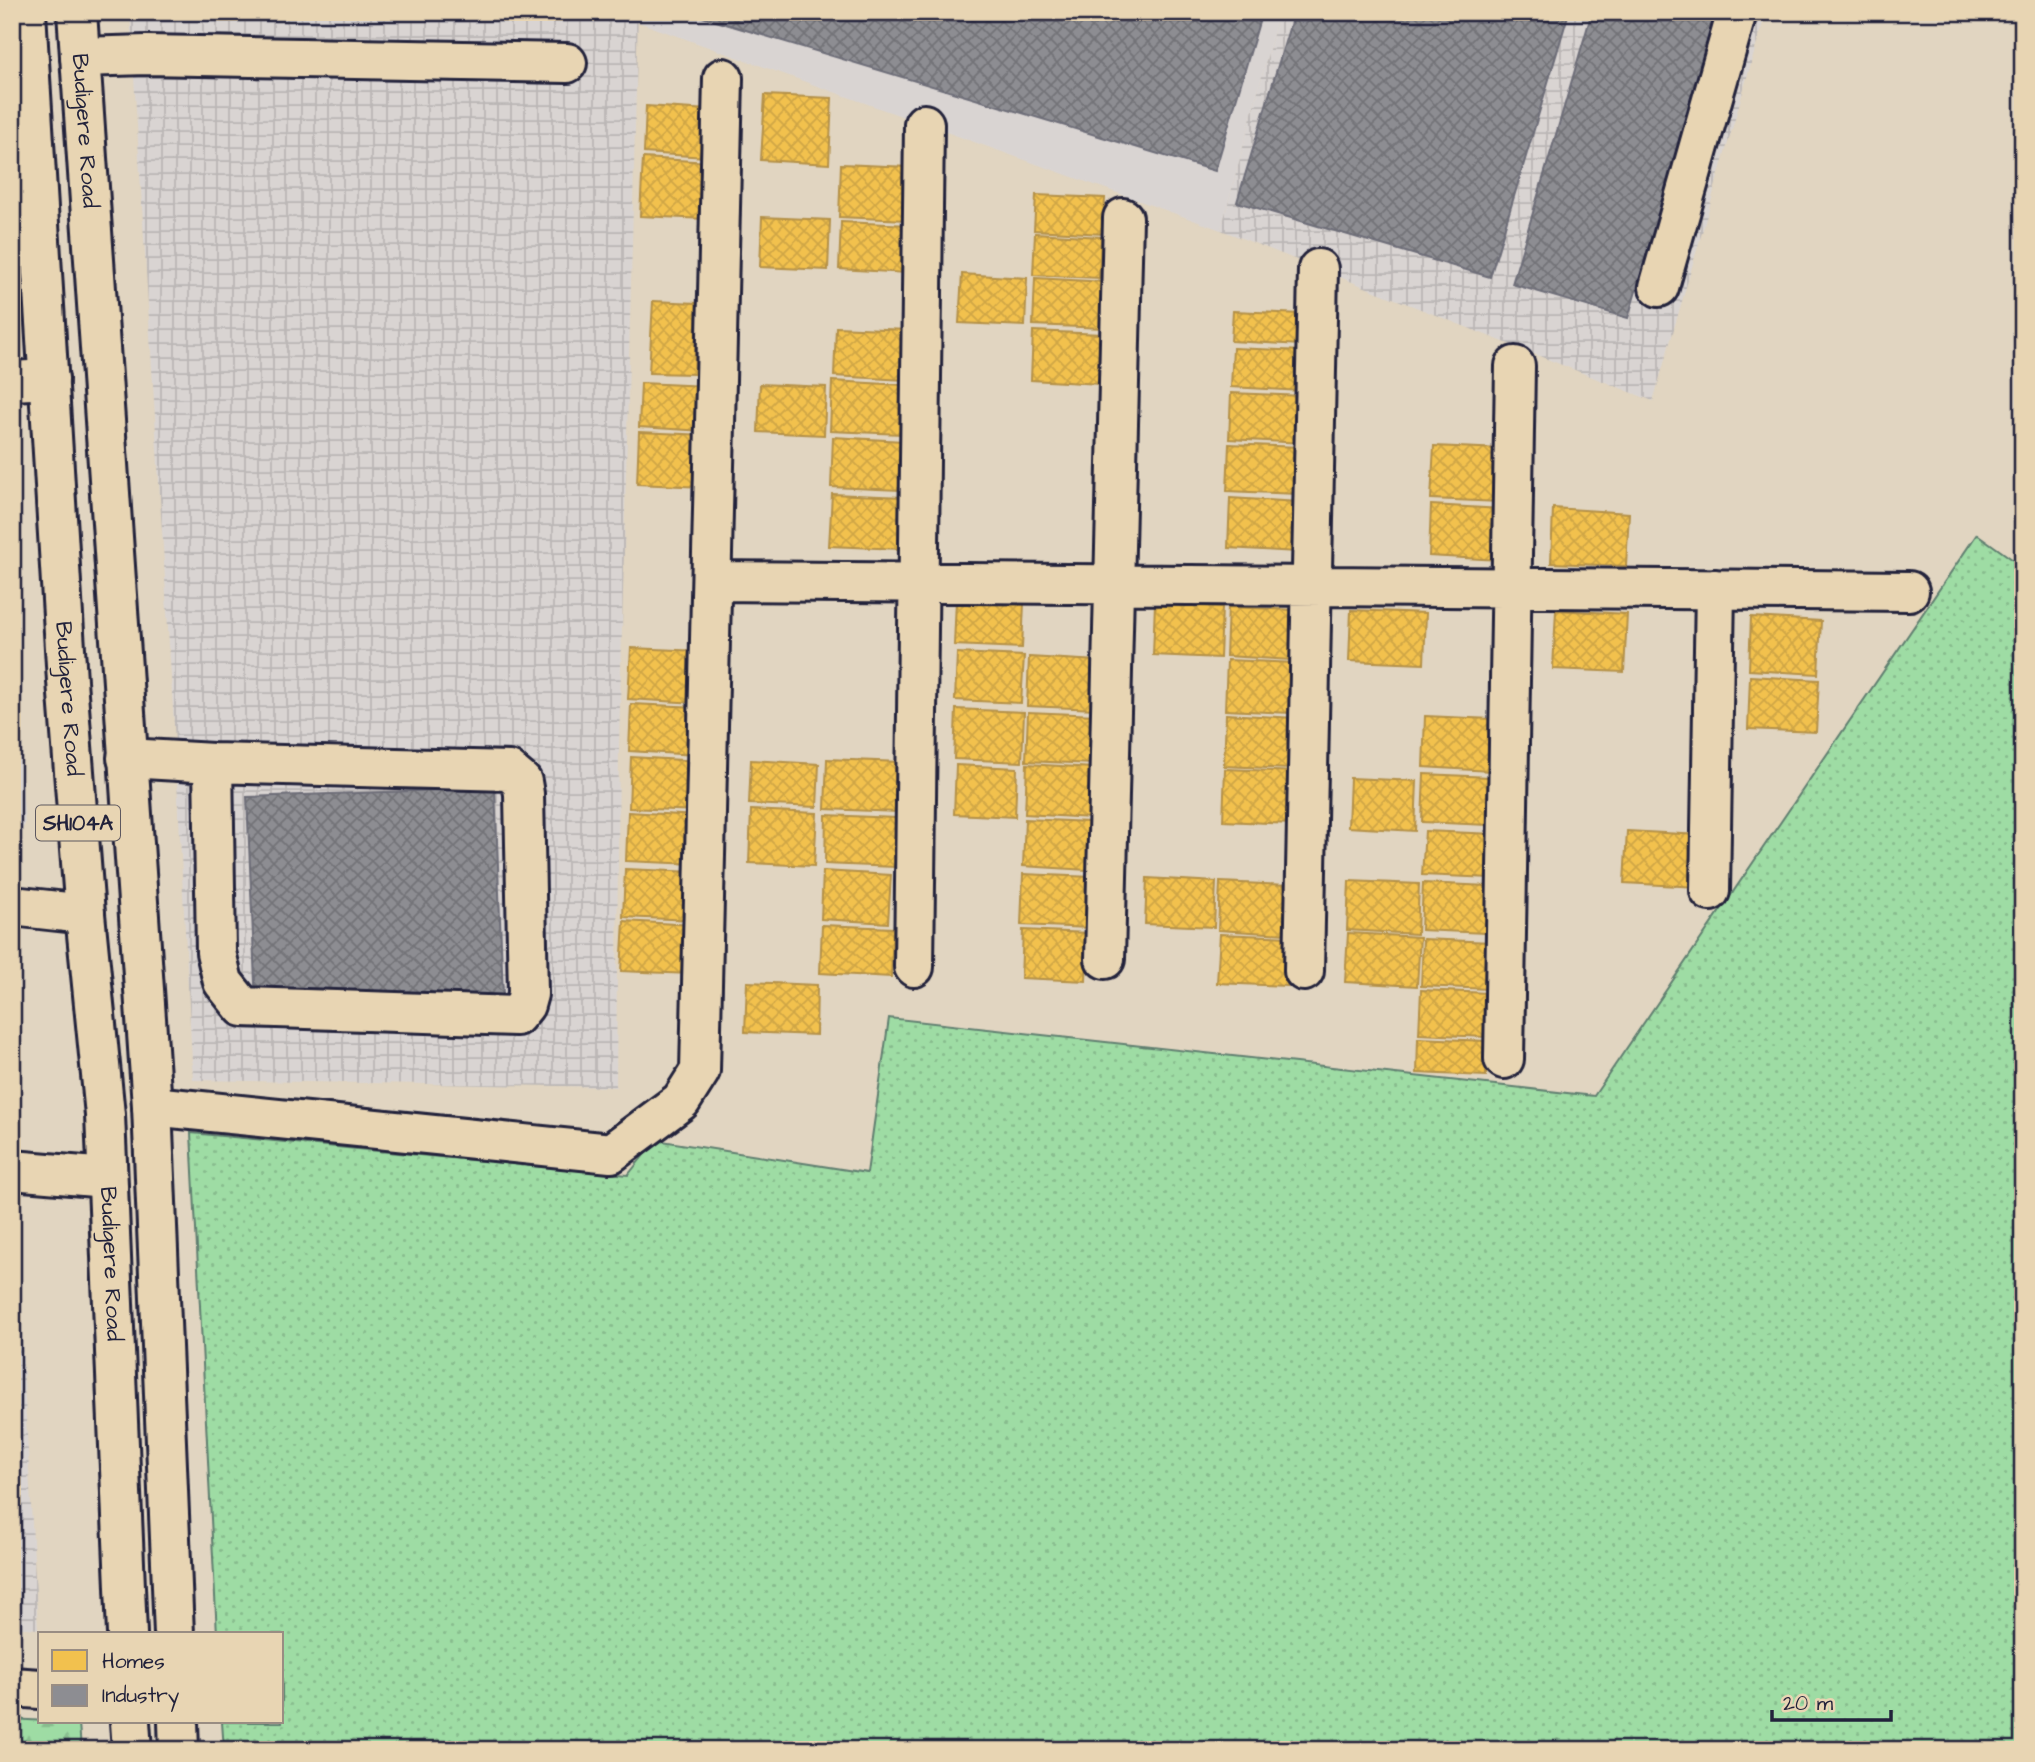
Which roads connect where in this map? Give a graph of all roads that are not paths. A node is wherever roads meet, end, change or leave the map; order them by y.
1 (77, 12) edge
2 (1737, 12) edge
3 (22, 28) edge
4 (80, 57) junction
5 (567, 64) dead end
6 (723, 78) dead end
7 (925, 124) dead end
8 (1123, 218) dead end
9 (1318, 269) dead end
10 (1659, 287) dead end
11 (1515, 366) dead end
12 (30, 367) edge
13 (712, 581) junction
14 (919, 583) junction
15 (1114, 585) junction
16 (1311, 586) junction
17 (1511, 587) junction
18 (1715, 589) junction
19 (1909, 591) dead end
20 (127, 758) junction
21 (213, 763) junction
22 (1710, 891) dead end
23 (12, 906) edge
24 (85, 914) junction
25 (1105, 958) dead end
26 (914, 967) dead end
27 (1304, 971) dead end
28 (1504, 1059) dead end
29 (152, 1106) junction
30 (12, 1170) edge
31 (107, 1178) junction
32 (127, 1632) edge
33 (174, 1632) edge
34 (12, 1687) edge
35 (38, 1689) edge
36 (130, 1724) edge
37 (177, 1724) edge
38 (132, 1750) edge
39 (179, 1750) edge

1 - 4 street, Budigere Road / SH104A
2 - 10 street
3 - 12 street, Budigere Road / SH104A
4 - 5 street
4 - 20 street, Budigere Road / SH104A
6 - 13 street
7 - 14 street
8 - 15 street
9 - 16 street
11 - 17 street
12 - 24 street, Budigere Road / SH104A
13 - 14 street
13 - 29 street
14 - 15 street
14 - 26 street
15 - 16 street
15 - 25 street
16 - 17 street
16 - 27 street
17 - 18 street
17 - 28 street
18 - 19 street
18 - 22 street
20 - 21 street
20 - 29 street, Budigere Road / SH104A
21 - 21 street
23 - 24 street
24 - 31 street, Budigere Road / SH104A
29 - 33 street, Budigere Road / SH104A
30 - 31 street
31 - 32 street, Budigere Road / SH104A
34 - 35 street
36 - 38 street
37 - 39 street

